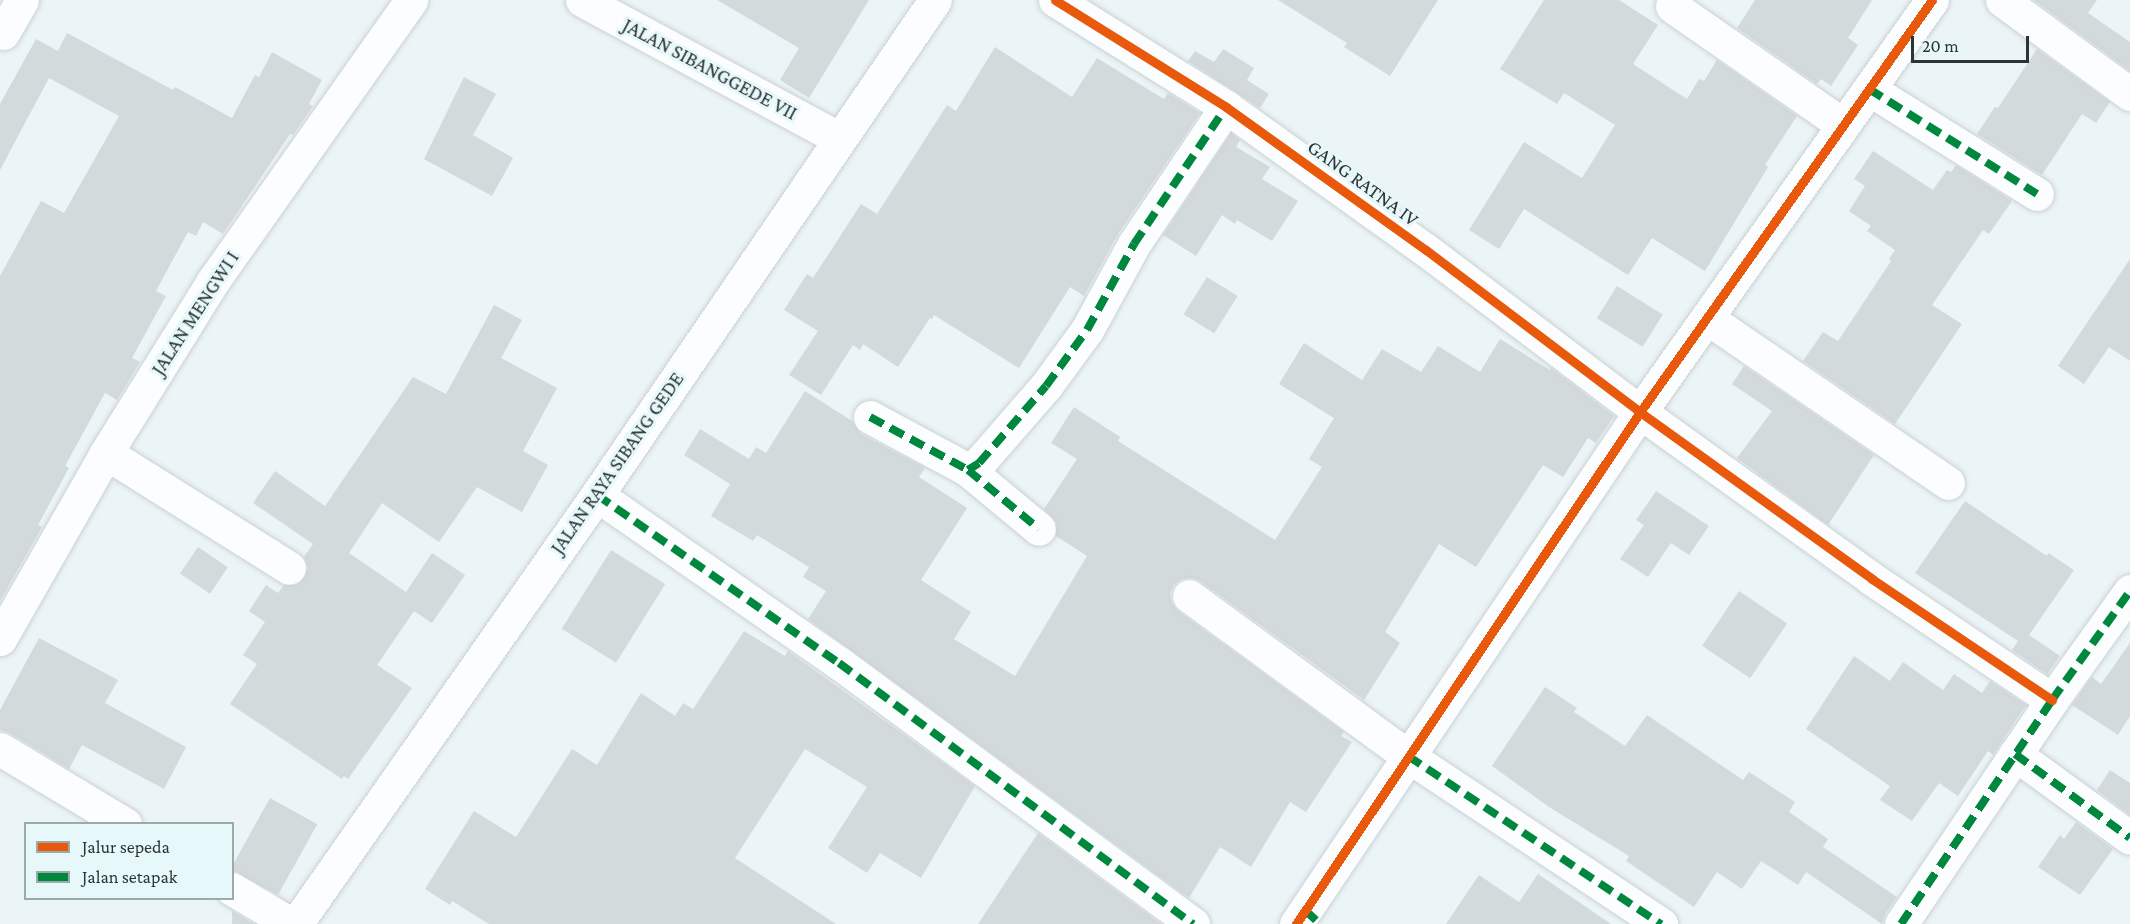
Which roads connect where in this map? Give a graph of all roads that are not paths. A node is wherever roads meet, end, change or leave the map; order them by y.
1 (22, 0) edge
2 (411, 0) edge
3 (582, 0) edge
4 (935, 0) edge
5 (1055, 0) edge
6 (1932, 0) edge
7 (2002, 0) edge
8 (1672, 6) dead end
9 (3, 33) dead end
10 (1869, 89) junction
11 (2130, 94) edge
12 (1226, 107) junction
13 (1843, 125) junction
14 (838, 138) junction
15 (2037, 194) dead end
16 (1707, 318) junction
17 (1640, 412) junction
18 (870, 417) dead end
19 (106, 453) junction
20 (968, 470) junction
21 (1948, 483) dead end
22 (597, 495) junction
23 (1039, 529) dead end
24 (290, 568) dead end
25 (2130, 591) edge
26 (1189, 596) dead end
27 (0, 639) edge
28 (2052, 700) junction
29 (0, 749) edge
30 (2015, 754) junction
31 (1408, 756) junction
32 (122, 822) edge
33 (2130, 838) edge
34 (234, 890) edge
35 (1307, 919) edge
36 (291, 924) edge
37 (296, 924) edge
38 (1192, 924) edge
39 (1661, 924) edge
40 (1901, 924) edge

1 - 9 street
2 - 19 street, JALAN MENGWI I
3 - 14 street, JALAN SIBANGGEDE VII
4 - 14 street, JALAN RAYA SIBANG GEDE
5 - 12 street, GANG RATNA IV
6 - 10 street
7 - 11 street
8 - 13 street
10 - 13 street
10 - 15 street
12 - 17 street, GANG RATNA IV
12 - 20 street
13 - 16 street
14 - 22 street, JALAN RAYA SIBANG GEDE
16 - 17 street
16 - 21 street
17 - 28 street, GANG RATNA IV
17 - 31 street
18 - 20 street
19 - 24 street
19 - 27 street, JALAN MENGWI I
20 - 23 street
22 - 37 street, JALAN RAYA SIBANG GEDE
22 - 38 street
25 - 28 street
26 - 31 street
28 - 30 street
29 - 32 street
30 - 33 street
30 - 40 street
31 - 35 street
31 - 39 street
34 - 36 street

